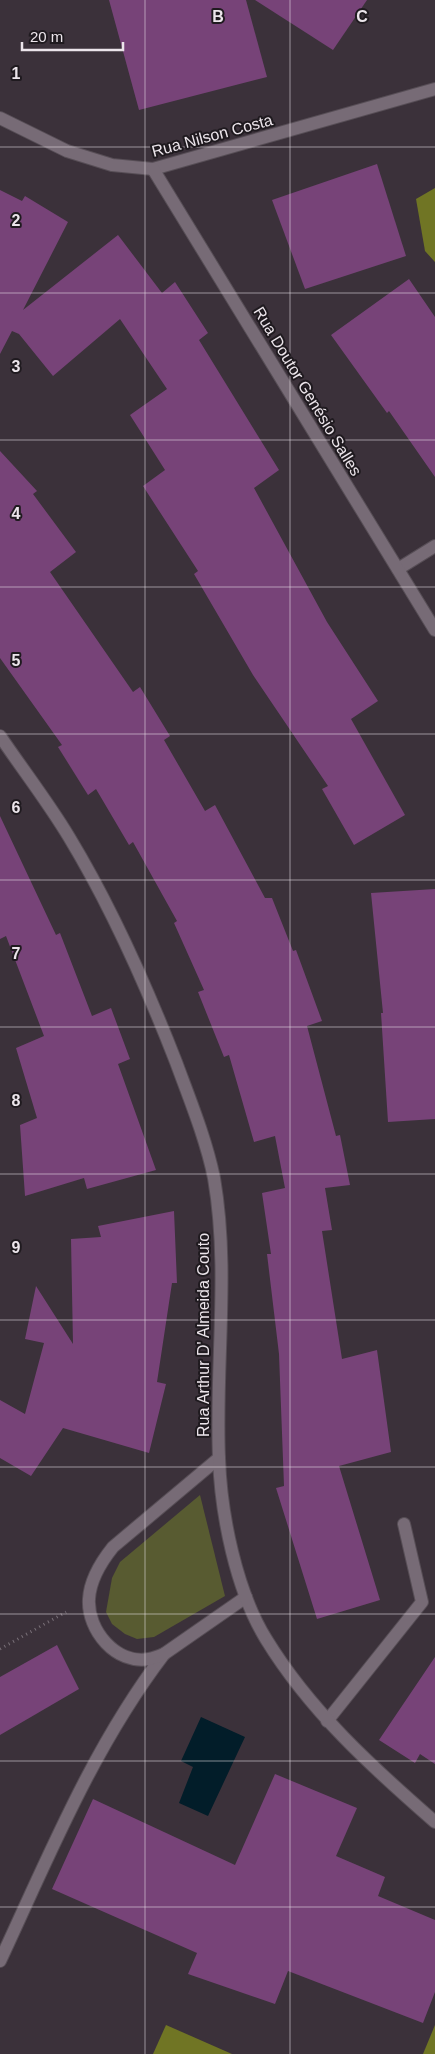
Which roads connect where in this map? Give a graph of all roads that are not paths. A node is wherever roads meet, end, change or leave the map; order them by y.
1 (435, 89) edge
2 (0, 118) edge
3 (154, 169) junction
4 (435, 546) edge
5 (398, 569) junction
6 (435, 630) edge
7 (0, 736) edge
8 (219, 1458) junction
9 (404, 1524) dead end
10 (246, 1597) junction
11 (164, 1654) junction
12 (327, 1721) junction
13 (435, 1822) edge
14 (0, 1961) edge

1 - 3 street, Rua Nilson Costa
2 - 3 street, Rua Nilson Costa
3 - 5 street, Rua Doutor Genésio Salles
4 - 5 street
5 - 6 street, Rua Doutor Genésio Salles
7 - 8 street, Rua Arthur D' Almeida Couto
8 - 10 street, Rua Arthur D' Almeida Couto
8 - 11 street
9 - 12 street
10 - 11 street
10 - 12 street, Rua Arthur D' Almeida Couto
11 - 14 street
12 - 13 street, Rua Arthur D' Almeida Couto

